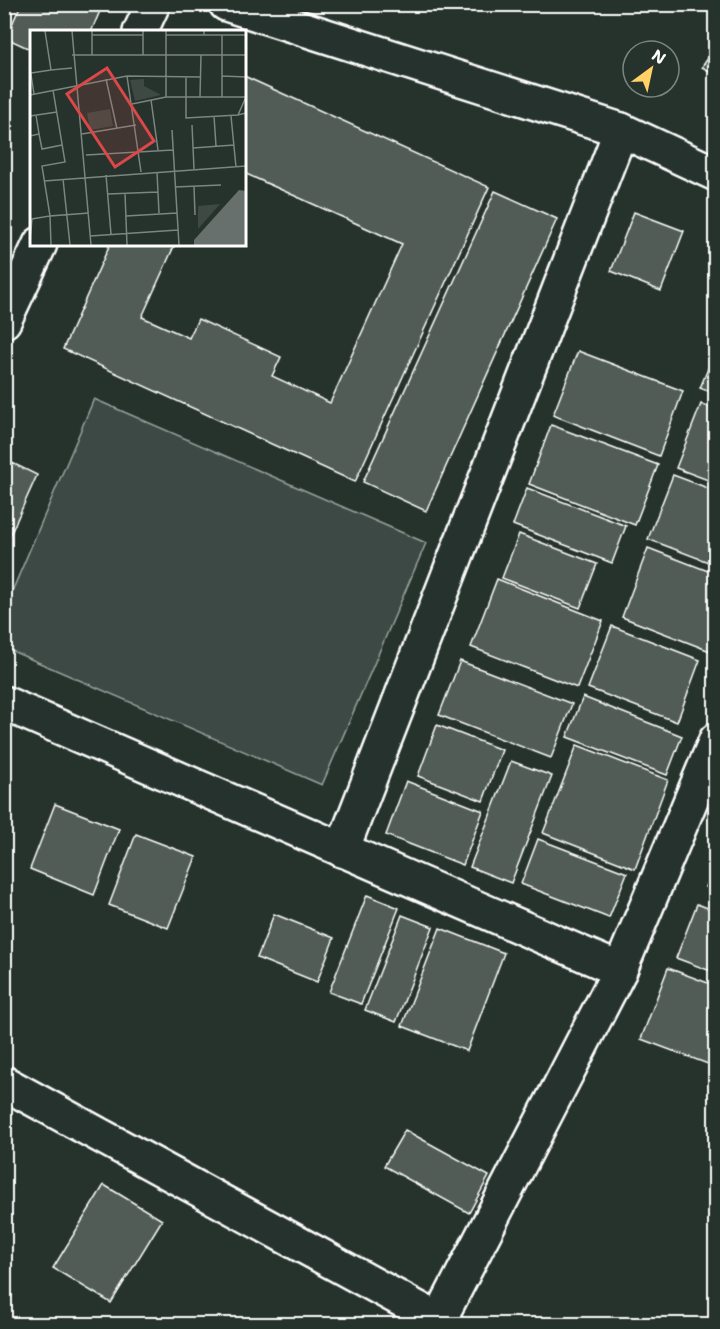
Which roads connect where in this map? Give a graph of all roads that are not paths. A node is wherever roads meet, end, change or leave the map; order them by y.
1 (153, 4) edge
2 (226, 4) edge
3 (141, 30) edge
4 (621, 129) junction
5 (716, 174) edge
6 (39, 246) edge
7 (4, 321) edge
8 (4, 703) edge
9 (716, 740) edge
10 (342, 850) junction
11 (620, 970) junction
12 (4, 1083) edge
13 (441, 1323) edge

1 - 3 street
2 - 4 street
4 - 5 street
4 - 10 street
6 - 7 street
8 - 10 street
9 - 11 street
10 - 11 street
11 - 13 street
12 - 13 street

